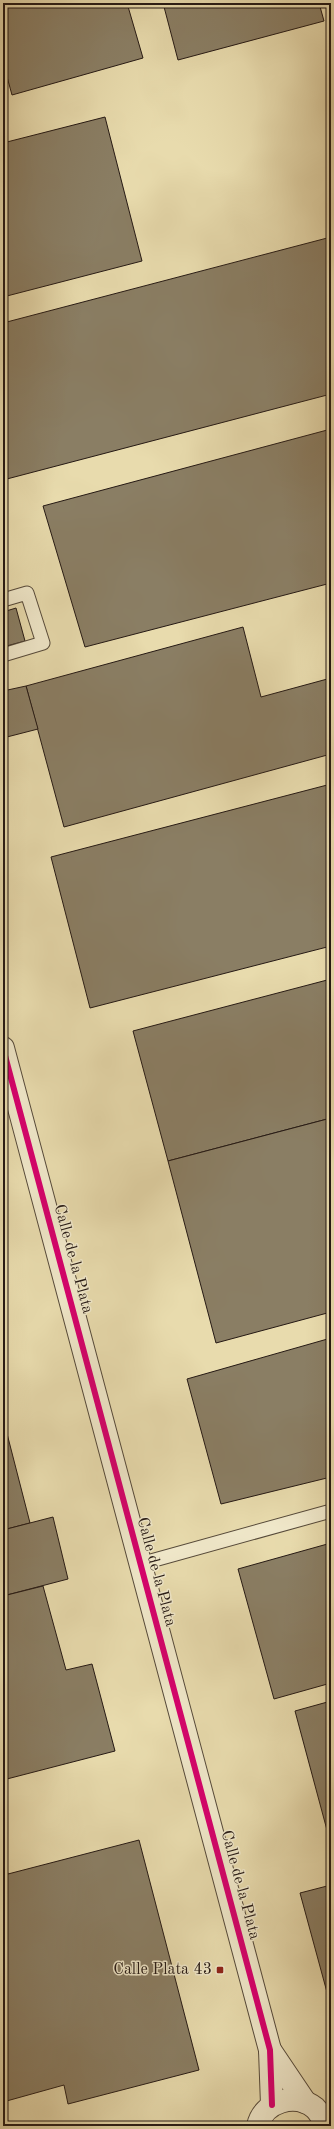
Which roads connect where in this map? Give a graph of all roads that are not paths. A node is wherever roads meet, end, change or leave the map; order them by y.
1 (3, 600) edge
2 (3, 655) edge
3 (3, 1048) edge
4 (331, 1511) edge
5 (140, 1564) junction
6 (270, 2050) junction
7 (272, 2105) junction
8 (317, 2106) edge
9 (257, 2125) edge
10 (326, 2126) edge

1 - 2 lane
3 - 5 street, Calle de la Plata
4 - 5 lane
5 - 6 street, Calle de la Plata
6 - 7 street, Calle de la Plata
6 - 8 street, Calle de la Plata
7 - 8 street
7 - 9 street
8 - 10 street, Calle de la Plata

